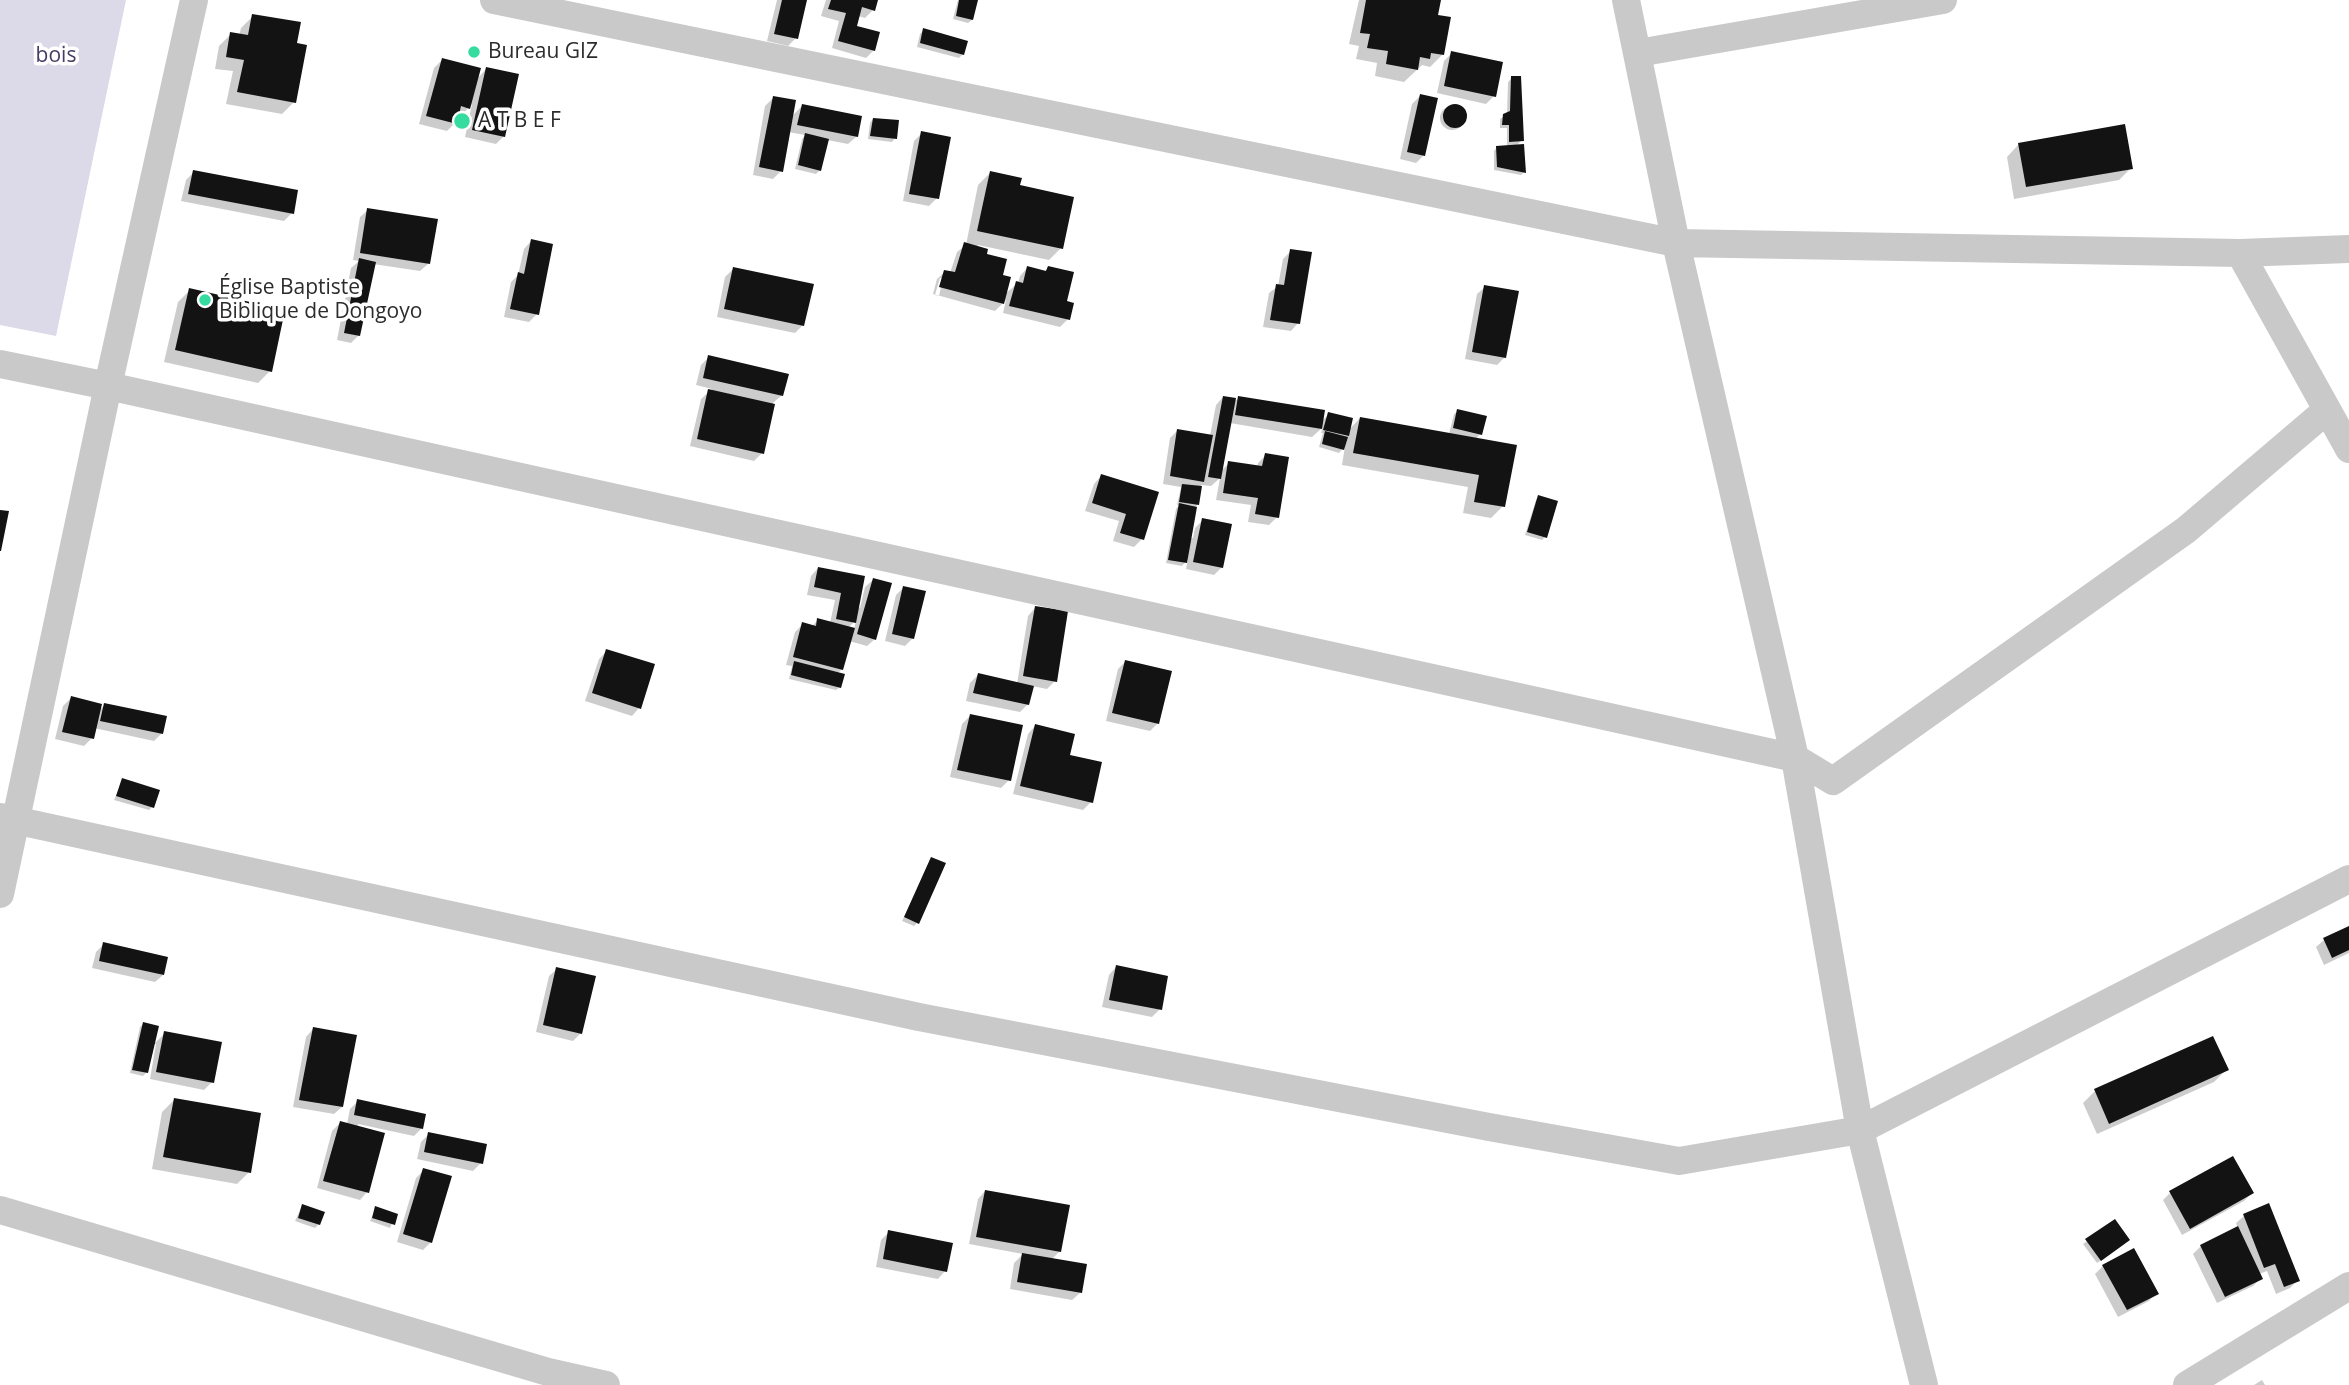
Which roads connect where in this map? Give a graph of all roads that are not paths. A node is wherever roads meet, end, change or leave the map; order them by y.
1 (194, 0) edge
2 (494, 0) edge
3 (1626, 0) edge
4 (1943, 0) edge
5 (1864, 7) edge
6 (1639, 53) junction
7 (1676, 243) junction
8 (2349, 249) edge
9 (2240, 253) junction
10 (0, 364) edge
11 (108, 386) junction
12 (2327, 410) junction
13 (2349, 450) edge
14 (1795, 758) junction
15 (8, 819) edge
16 (2349, 879) edge
17 (0, 894) edge
18 (1860, 1130) junction
19 (0, 1210) edge
20 (2349, 1286) edge
21 (606, 1385) edge
22 (1924, 1385) edge
23 (2187, 1385) edge

1 - 11 street
2 - 7 street
3 - 6 street
4 - 5 street
5 - 6 street
6 - 7 street
7 - 9 street
7 - 14 street
8 - 9 street
9 - 12 street
10 - 11 street
11 - 14 street
11 - 15 street
12 - 13 street
12 - 14 street
14 - 18 street
15 - 17 street
15 - 18 street
16 - 18 street
18 - 22 street
19 - 21 street
20 - 23 street

